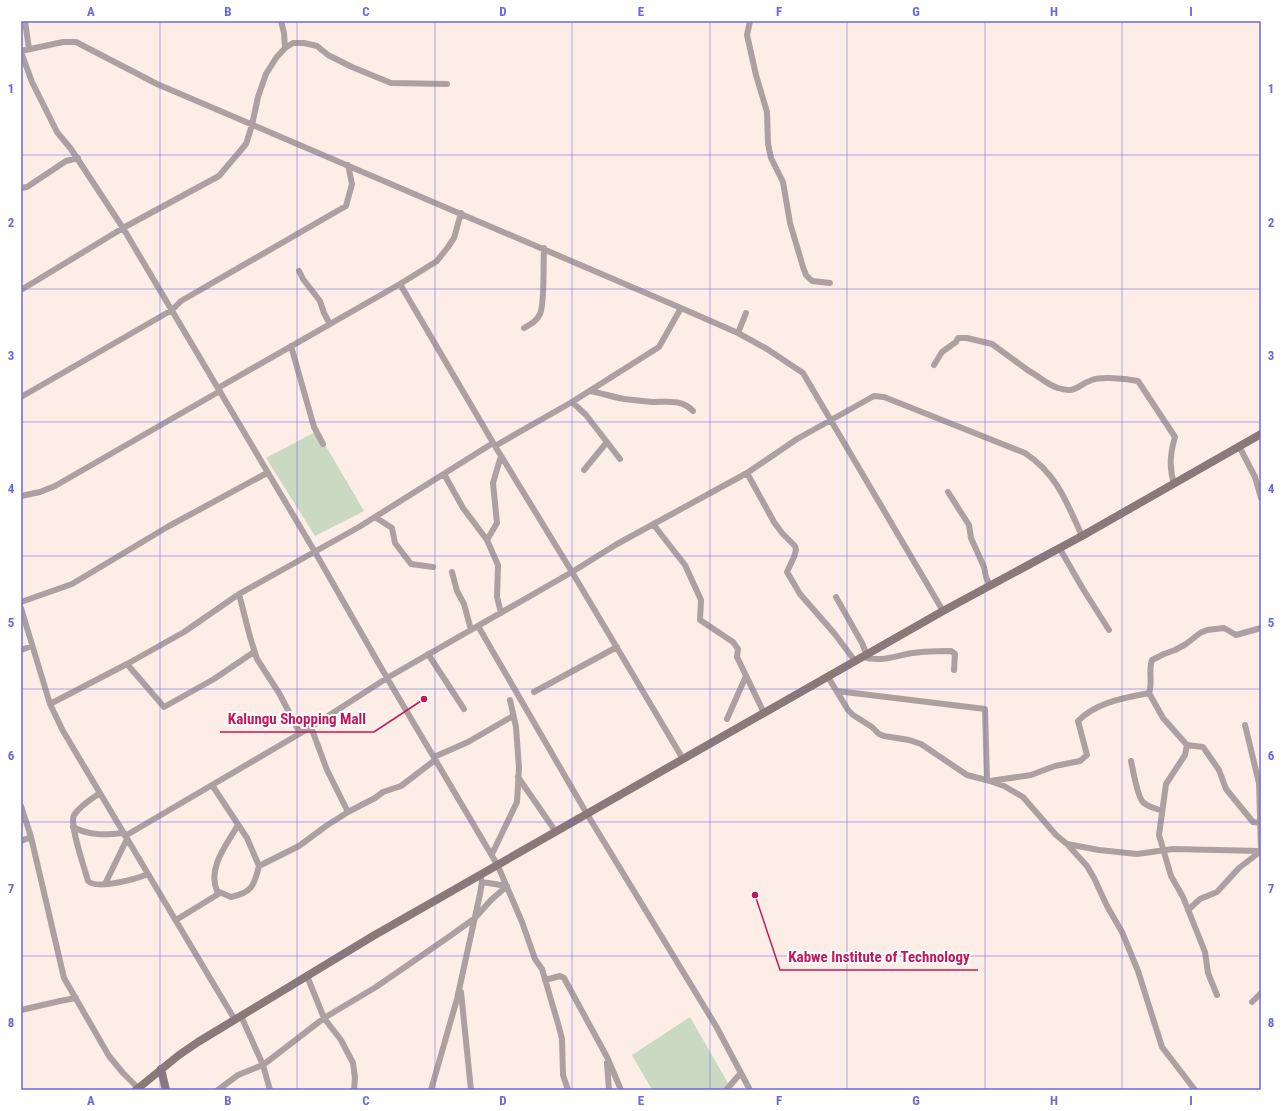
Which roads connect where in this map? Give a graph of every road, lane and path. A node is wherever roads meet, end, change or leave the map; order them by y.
1 (25, 21) edge
2 (281, 21) edge
3 (750, 21) edge
4 (285, 48) junction
5 (29, 49) junction
6 (21, 52) edge
7 (446, 84) dead end
8 (252, 125) junction
9 (78, 158) junction
10 (348, 165) junction
11 (21, 188) edge
12 (461, 213) junction
13 (123, 228) junction
14 (544, 248) junction
15 (299, 271) dead end
16 (830, 283) dead end
17 (400, 284) junction
18 (21, 290) edge
19 (681, 308) junction
20 (172, 310) junction
21 (746, 313) dead end
22 (330, 324) junction
23 (524, 328) dead end
24 (738, 333) junction
25 (291, 346) junction
26 (934, 365) dead end
27 (219, 389) junction
28 (590, 391) junction
29 (21, 397) edge
30 (572, 402) junction
31 (694, 410) dead end
32 (831, 421) junction
33 (1261, 434) edge
34 (606, 442) junction
35 (323, 444) dead end
36 (494, 444) junction
37 (1239, 446) junction
38 (501, 456) junction
39 (620, 459) dead end
40 (584, 470) dead end
41 (267, 473) junction
42 (747, 473) junction
43 (444, 474) junction
44 (1174, 484) junction
45 (948, 492) dead end
46 (21, 496) edge
47 (1261, 498) edge
48 (375, 517) junction
49 (653, 524) junction
50 (1082, 536) junction
51 (487, 540) junction
52 (1060, 548) junction
53 (315, 552) junction
54 (432, 567) dead end
55 (452, 572) dead end
56 (572, 572) junction
57 (990, 586) junction
58 (239, 594) junction
59 (836, 597) dead end
60 (21, 602) edge
61 (21, 608) edge
62 (943, 611) junction
63 (501, 613) junction
64 (478, 626) junction
65 (1261, 628) edge
66 (471, 630) junction
67 (1109, 630) dead end
68 (32, 646) junction
69 (616, 647) junction
70 (21, 650) edge
71 (254, 652) junction
72 (428, 654) junction
73 (865, 656) junction
74 (855, 662) junction
75 (127, 664) junction
76 (954, 670) dead end
77 (746, 676) junction
78 (828, 677) junction
79 (387, 678) junction
80 (837, 691) junction
81 (534, 692) dead end
82 (1150, 693) junction
83 (510, 700) dead end
84 (50, 704) junction
85 (464, 709) dead end
86 (764, 713) junction
87 (514, 716) junction
88 (727, 719) dead end
89 (1245, 725) dead end
90 (310, 727) junction
91 (300, 733) junction
92 (1188, 744) junction
93 (434, 758) junction
94 (683, 759) junction
95 (1131, 761) dead end
96 (518, 776) junction
97 (988, 780) junction
98 (212, 785) junction
99 (100, 793) junction
100 (21, 806) edge
101 (1162, 811) junction
102 (348, 812) junction
103 (587, 814) junction
104 (1260, 823) edge
105 (238, 825) junction
106 (74, 827) junction
107 (556, 832) junction
108 (125, 836) junction
109 (31, 837) junction
110 (21, 841) edge
111 (1067, 844) junction
112 (1164, 850) junction
113 (1261, 851) edge
114 (492, 854) junction
115 (259, 866) junction
116 (498, 866) junction
117 (148, 874) junction
118 (481, 879) junction
119 (105, 884) junction
120 (507, 886) junction
121 (220, 893) junction
122 (1188, 910) junction
123 (474, 918) junction
124 (176, 920) junction
125 (307, 976) junction
126 (545, 980) junction
127 (461, 985) junction
128 (1261, 994) edge
129 (1218, 995) dead end
130 (76, 998) junction
131 (1252, 1002) dead end
132 (21, 1010) edge
133 (238, 1018) junction
134 (324, 1018) junction
135 (607, 1057) junction
136 (263, 1065) junction
137 (160, 1069) junction
138 (740, 1074) junction
139 (137, 1089) edge
140 (166, 1090) edge
141 (218, 1090) edge
142 (270, 1090) edge
143 (354, 1090) edge
144 (431, 1090) edge
145 (471, 1090) edge
146 (568, 1090) edge
147 (609, 1090) edge
148 (621, 1090) edge
149 (726, 1090) edge
150 (750, 1090) edge
151 (1196, 1090) edge

1 - 5 street
2 - 4 street
3 - 16 street
4 - 7 street
4 - 8 street
5 - 6 street
5 - 8 street
6 - 9 street
8 - 10 street
8 - 13 street
9 - 11 street
9 - 13 street
10 - 12 street
10 - 20 street
12 - 14 street
12 - 17 street
13 - 18 street
13 - 20 street
14 - 19 street
14 - 23 street
15 - 22 street
17 - 22 street
17 - 36 street
19 - 24 street
19 - 28 street
20 - 27 street
20 - 29 street
21 - 24 street
22 - 25 street
24 - 32 street
25 - 27 street
25 - 35 street
26 - 44 street
27 - 41 street
27 - 46 street
28 - 30 street
28 - 31 street
30 - 34 street
30 - 36 street
32 - 42 street
32 - 50 street
32 - 62 street
33 - 37 street
34 - 39 street
34 - 40 street
36 - 38 street
36 - 43 street
37 - 44 street
37 - 47 street
38 - 51 street
38 - 56 street
41 - 53 street
41 - 60 street
42 - 49 street
42 - 74 street
43 - 48 street
43 - 51 street
44 - 50 street
45 - 57 street
48 - 53 street
48 - 54 street
49 - 56 street
49 - 77 street
50 - 52 street
51 - 63 street
52 - 57 street
52 - 67 street
53 - 58 street
53 - 79 street
55 - 66 street
56 - 63 street
56 - 69 street
57 - 62 street
58 - 71 street
58 - 75 street
59 - 73 street
61 - 68 street
62 - 73 street
63 - 64 street
64 - 66 street
64 - 103 street
65 - 82 street
66 - 72 street
68 - 70 street
68 - 84 street
69 - 81 street
69 - 94 street
71 - 75 street
71 - 91 street
72 - 79 street
72 - 85 street
73 - 74 street
73 - 76 street
74 - 78 street
75 - 84 street
77 - 86 street
77 - 88 street
78 - 80 street
78 - 86 street
79 - 90 street
79 - 93 street
80 - 97 street
80 - 97 street
82 - 92 street
82 - 97 street
83 - 87 street
84 - 99 street
86 - 94 street
87 - 93 street
87 - 96 street
89 - 104 street
90 - 91 street
90 - 102 street
91 - 98 street
92 - 101 street
92 - 104 street
93 - 102 street
93 - 114 street
94 - 103 street
95 - 101 street
96 - 107 street
96 - 114 street
97 - 111 street
98 - 105 street
98 - 108 street
99 - 106 street
99 - 108 street
100 - 109 street
101 - 112 street
102 - 115 street
103 - 107 street
103 - 138 street
104 - 113 street
105 - 115 street
105 - 121 street
106 - 108 street
106 - 119 street
107 - 116 street
108 - 117 street
108 - 119 street
109 - 110 street
109 - 130 street
111 - 112 street
111 - 151 street
112 - 113 street
112 - 122 street
113 - 122 street
114 - 116 street
115 - 121 street
116 - 118 street
116 - 120 street
117 - 119 street
117 - 124 street
118 - 120 street
118 - 123 street
118 - 125 street
120 - 123 street
120 - 126 street
121 - 124 street
122 - 129 street
123 - 127 street
123 - 134 street
124 - 133 street
125 - 133 street
125 - 134 street
126 - 135 street
126 - 146 street
127 - 144 street
127 - 145 street
128 - 131 street
130 - 132 street
130 - 139 street
133 - 136 street
133 - 137 street
134 - 136 street
134 - 143 street
135 - 147 street
135 - 148 street
136 - 141 street
136 - 142 street
137 - 139 street
137 - 140 street
138 - 149 street
138 - 150 street

